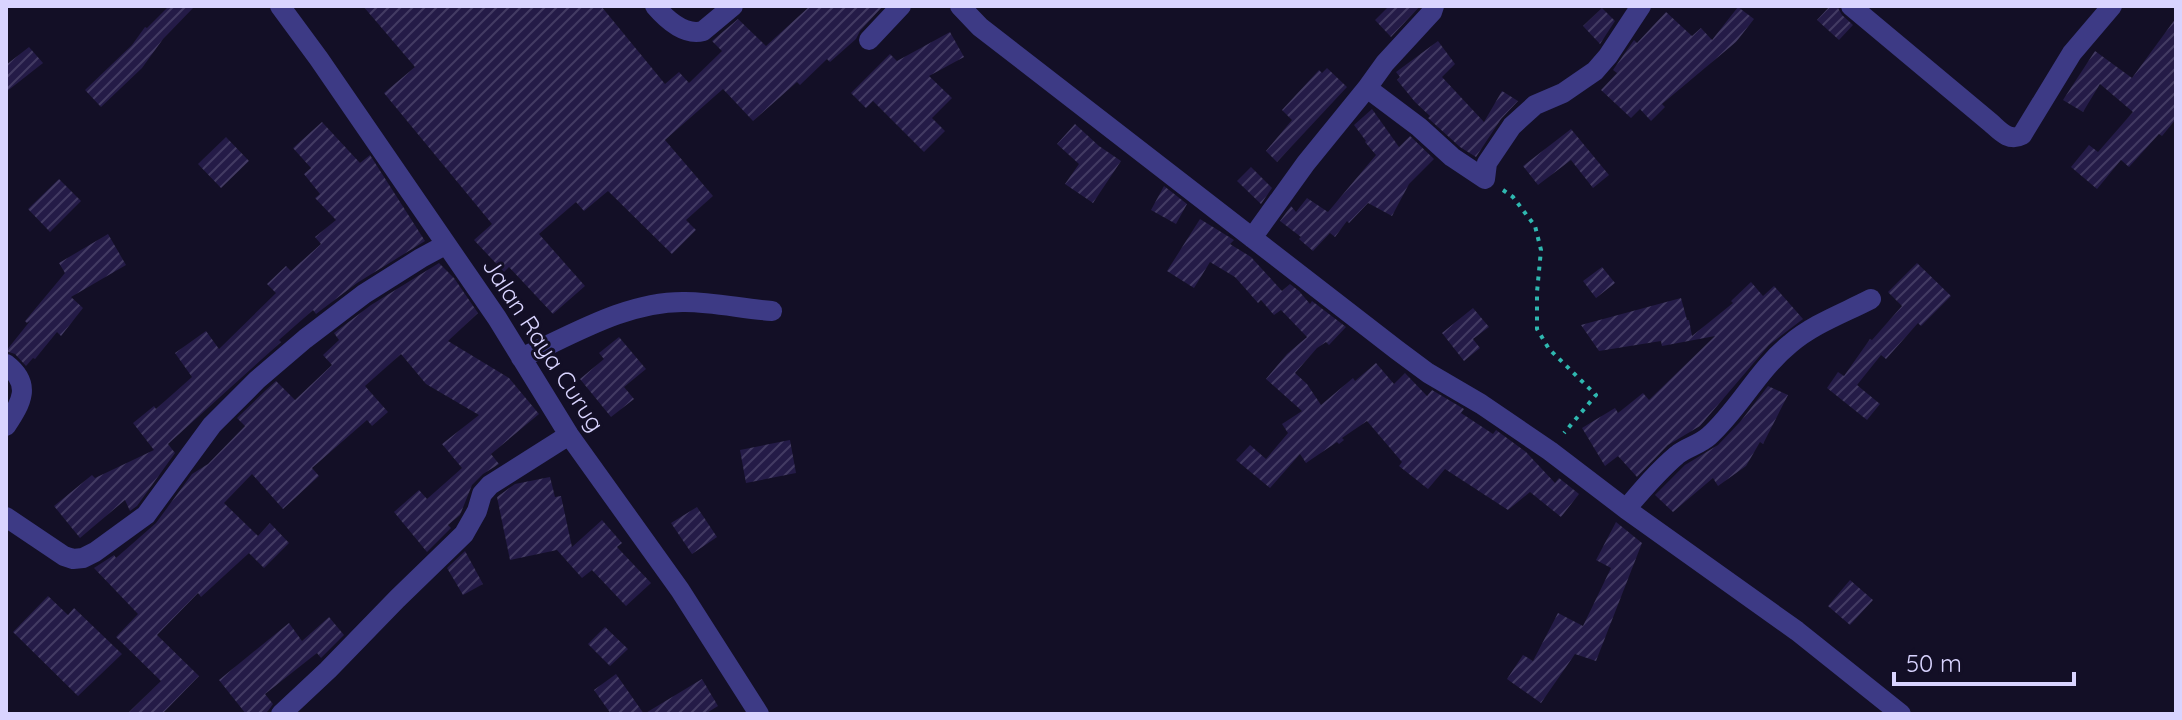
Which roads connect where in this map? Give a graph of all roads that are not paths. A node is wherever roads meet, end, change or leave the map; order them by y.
1 (280, 6) edge
2 (655, 6) edge
3 (733, 6) edge
4 (901, 6) edge
5 (960, 6) edge
6 (1434, 6) edge
7 (1641, 6) edge
8 (1851, 6) edge
9 (2112, 6) edge
10 (869, 40) dead end
11 (1367, 88) junction
12 (1252, 238) junction
13 (445, 245) junction
14 (1871, 299) dead end
15 (772, 311) dead end
16 (521, 358) junction
17 (6, 364) edge
18 (6, 426) edge
19 (569, 435) junction
20 (1626, 509) junction
21 (6, 517) edge
22 (281, 714) edge
23 (759, 714) edge
24 (1901, 714) edge

1 - 13 street, Jalan Raya Curug
2 - 3 street
4 - 10 street
5 - 12 street
6 - 11 street
7 - 11 street
8 - 9 street
11 - 12 street
12 - 20 street
13 - 16 street, Jalan Raya Curug
13 - 21 street
14 - 20 street
15 - 16 street
16 - 19 street, Jalan Raya Curug
17 - 18 street
19 - 22 street
19 - 23 street, Jalan Raya Curug
20 - 24 street

